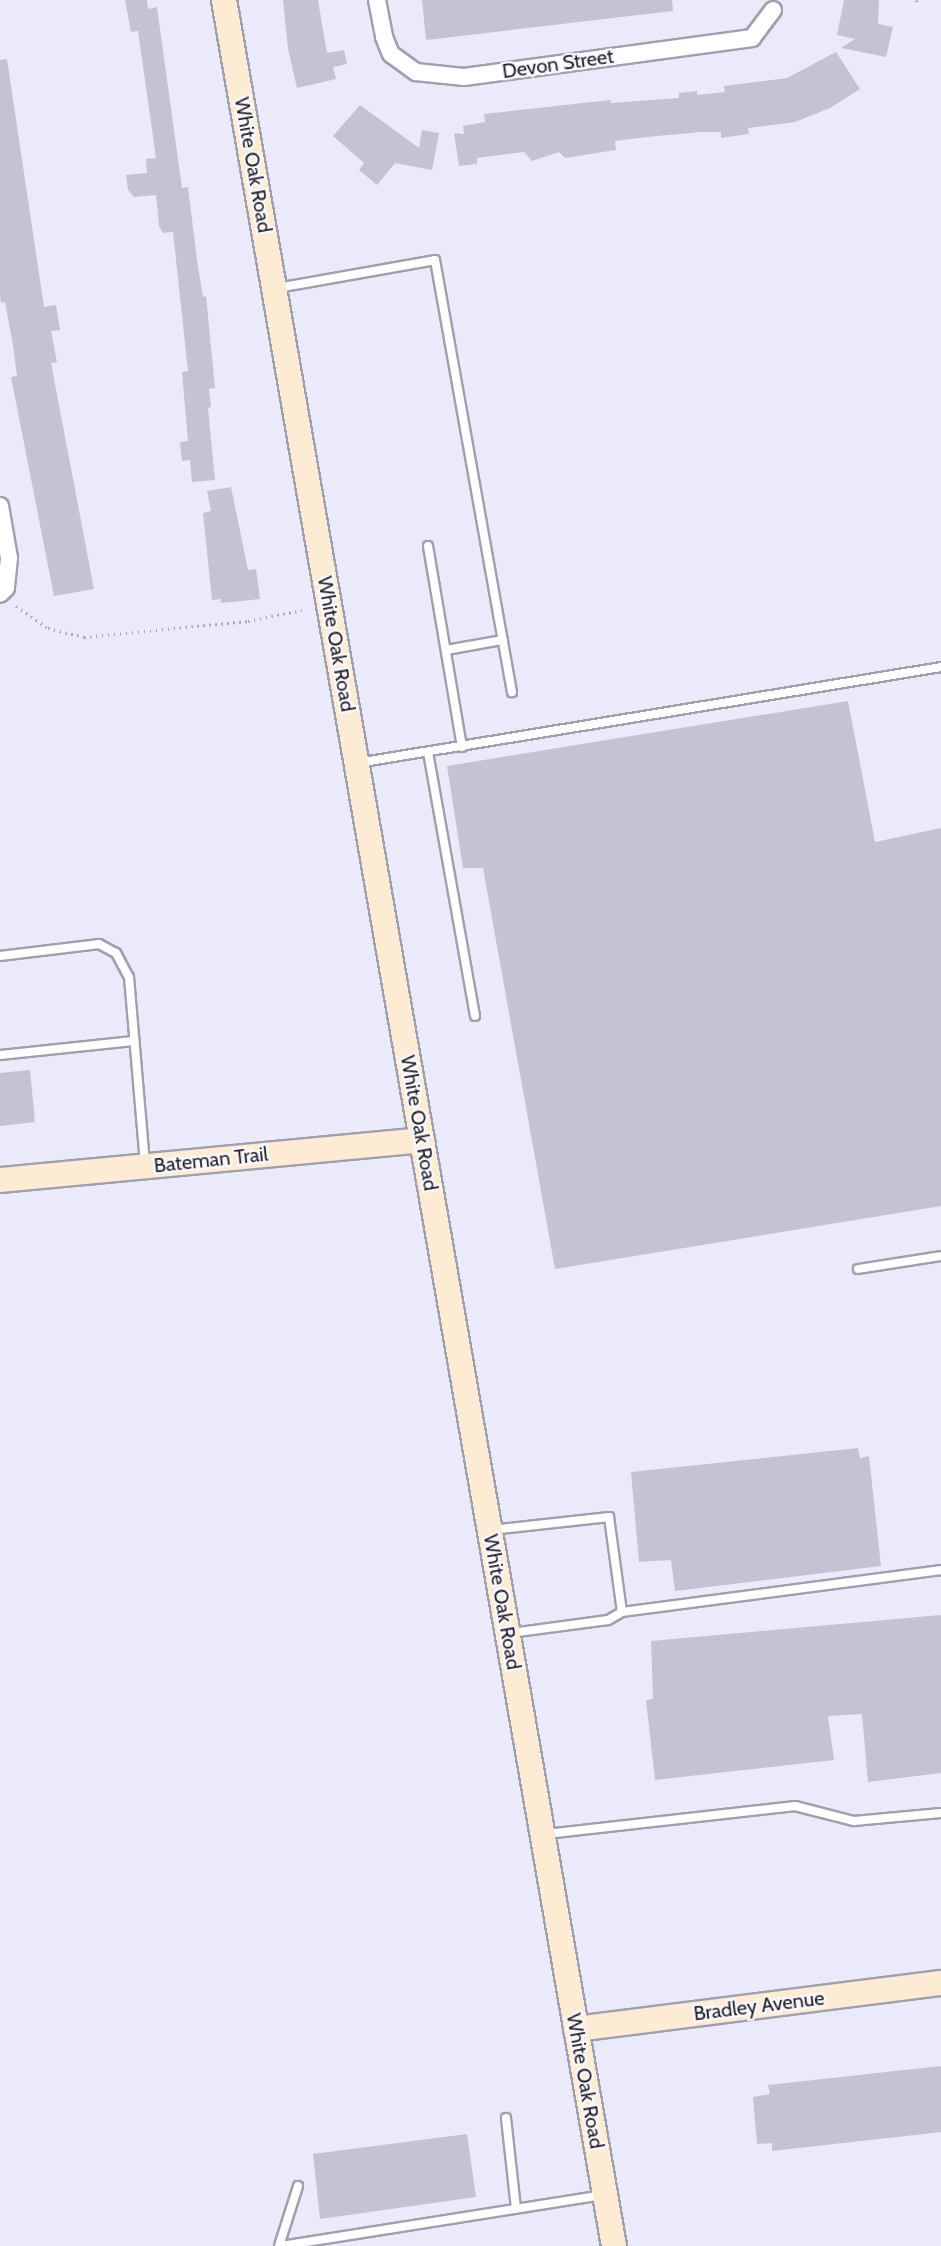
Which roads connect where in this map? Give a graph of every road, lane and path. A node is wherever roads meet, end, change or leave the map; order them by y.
1 (224, 0) edge
2 (377, 0) edge
3 (916, 0) edge
4 (918, 5) dead end
5 (773, 10) dead end
6 (274, 289) junction
7 (0, 506) edge
8 (428, 546) dead end
9 (0, 594) edge
10 (16, 606) dead end
11 (302, 610) dead end
12 (503, 640) junction
13 (446, 650) junction
14 (941, 667) edge
15 (512, 692) dead end
16 (462, 747) junction
17 (428, 752) junction
18 (357, 763) junction
19 (0, 956) edge
20 (475, 1016) dead end
21 (134, 1041) junction
22 (0, 1055) edge
23 (422, 1140) junction
24 (145, 1167) junction
25 (0, 1180) edge
26 (941, 1256) edge
27 (858, 1269) dead end
28 (490, 1530) junction
29 (941, 1570) edge
30 (622, 1612) junction
31 (507, 1634) junction
32 (941, 1813) edge
33 (542, 1834) junction
34 (941, 1983) edge
35 (576, 2029) junction
36 (506, 2118) dead end
37 (298, 2186) dead end
38 (605, 2195) junction
39 (516, 2208) junction
40 (280, 2246) edge
41 (614, 2246) edge

1 - 6 street, White Oak Road
2 - 5 street, Devon Street
3 - 4 path
6 - 12 lane
6 - 18 street, White Oak Road
7 - 9 street
8 - 13 lane
10 - 11 path
12 - 13 lane
12 - 15 lane
13 - 16 lane
14 - 16 lane
16 - 17 lane
17 - 18 lane
17 - 20 lane
18 - 23 street, White Oak Road
19 - 21 lane
21 - 22 lane
21 - 24 lane
23 - 24 street, Bateman Trail
23 - 28 street, White Oak Road
24 - 25 street, Bateman Trail
26 - 27 lane
28 - 30 lane
28 - 31 street, White Oak Road
29 - 30 lane
30 - 31 lane
31 - 33 street, White Oak Road
32 - 33 lane
33 - 35 street, White Oak Road
34 - 35 street, Bradley Avenue
35 - 38 street, White Oak Road
36 - 39 lane
37 - 40 lane
38 - 39 lane
38 - 41 street, White Oak Road
39 - 40 lane

